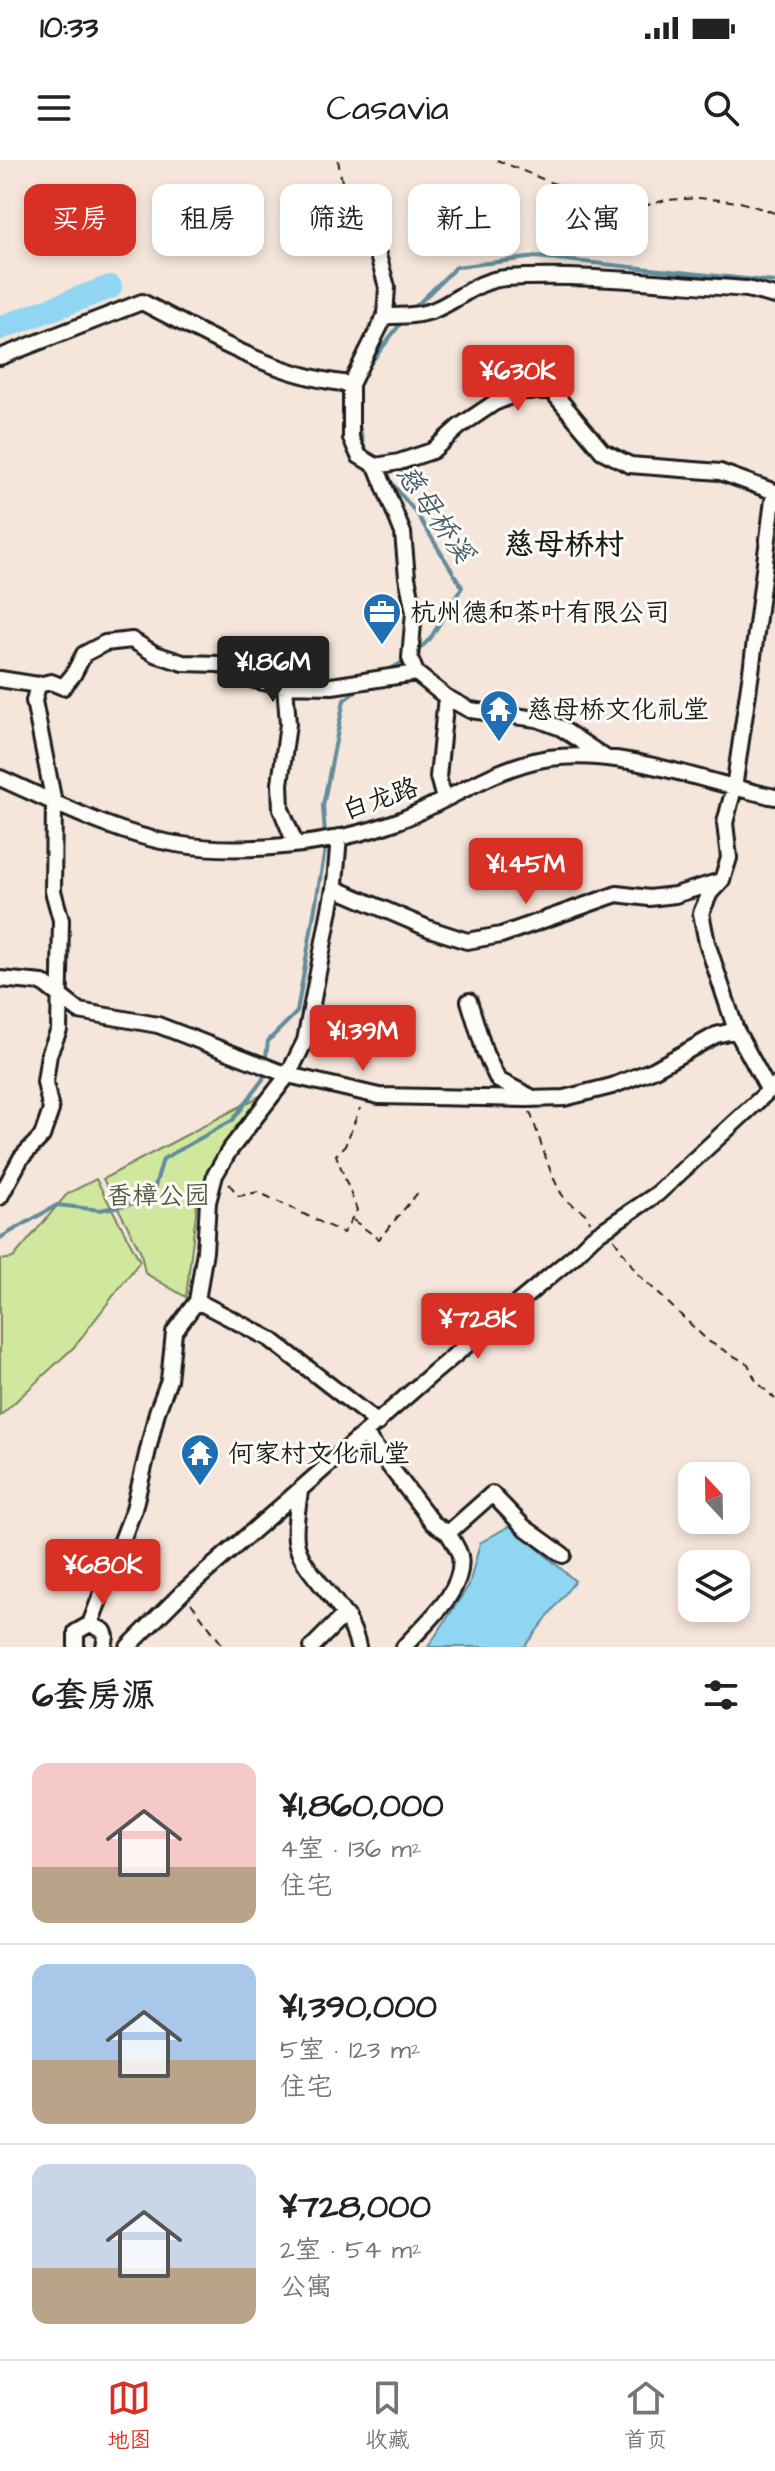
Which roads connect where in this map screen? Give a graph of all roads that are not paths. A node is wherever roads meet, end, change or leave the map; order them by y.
1 (378, 256) edge
2 (775, 296) edge
3 (385, 316) junction
4 (0, 357) edge
5 (351, 384) junction
6 (376, 466) junction
7 (774, 492) edge
8 (416, 673) junction
9 (0, 679) edge
10 (38, 685) junction
11 (285, 685) junction
12 (446, 697) junction
13 (606, 758) junction
14 (0, 778) edge
15 (734, 788) junction
16 (775, 797) edge
17 (444, 799) junction
18 (54, 803) junction
19 (339, 837) junction
20 (295, 843) junction
21 (722, 880) junction
22 (334, 888) junction
23 (0, 979) edge
24 (59, 995) junction
25 (469, 1001) dead end
26 (736, 1030) junction
27 (288, 1075) junction
28 (772, 1088) edge
29 (530, 1099) junction
30 (0, 1197) edge
31 (197, 1301) junction
32 (378, 1423) junction
33 (365, 1434) junction
34 (300, 1491) junction
35 (448, 1533) junction
36 (563, 1555) dead end
37 (347, 1616) junction
38 (90, 1624) junction
39 (76, 1647) edge
40 (104, 1647) edge
41 (128, 1647) edge
42 (312, 1647) edge
43 (358, 1647) edge
44 (404, 1647) edge

1 - 3 street
2 - 3 street
3 - 5 street
4 - 5 street
5 - 6 street
6 - 7 street
6 - 8 street
7 - 15 street
8 - 11 street
8 - 12 street
9 - 10 street
10 - 11 street
10 - 18 street
11 - 20 street
12 - 13 street
12 - 17 street
13 - 15 street, 白龙路
13 - 17 street, 白龙路
14 - 18 street, 白龙路
15 - 16 street, 白龙路
15 - 21 street
17 - 19 street, 白龙路
18 - 20 street, 白龙路
18 - 24 street
19 - 20 street, 白龙路
19 - 22 street
21 - 22 street
21 - 26 street
22 - 27 street
23 - 24 street
24 - 27 street
24 - 30 street
25 - 29 street
26 - 28 street
26 - 29 street
27 - 29 street
27 - 31 street
28 - 32 street
31 - 32 street
31 - 38 street
32 - 33 street
33 - 34 street
33 - 35 street
34 - 37 street
34 - 41 street
35 - 36 street
35 - 44 street
37 - 42 street
37 - 43 street
38 - 39 street
38 - 40 street

